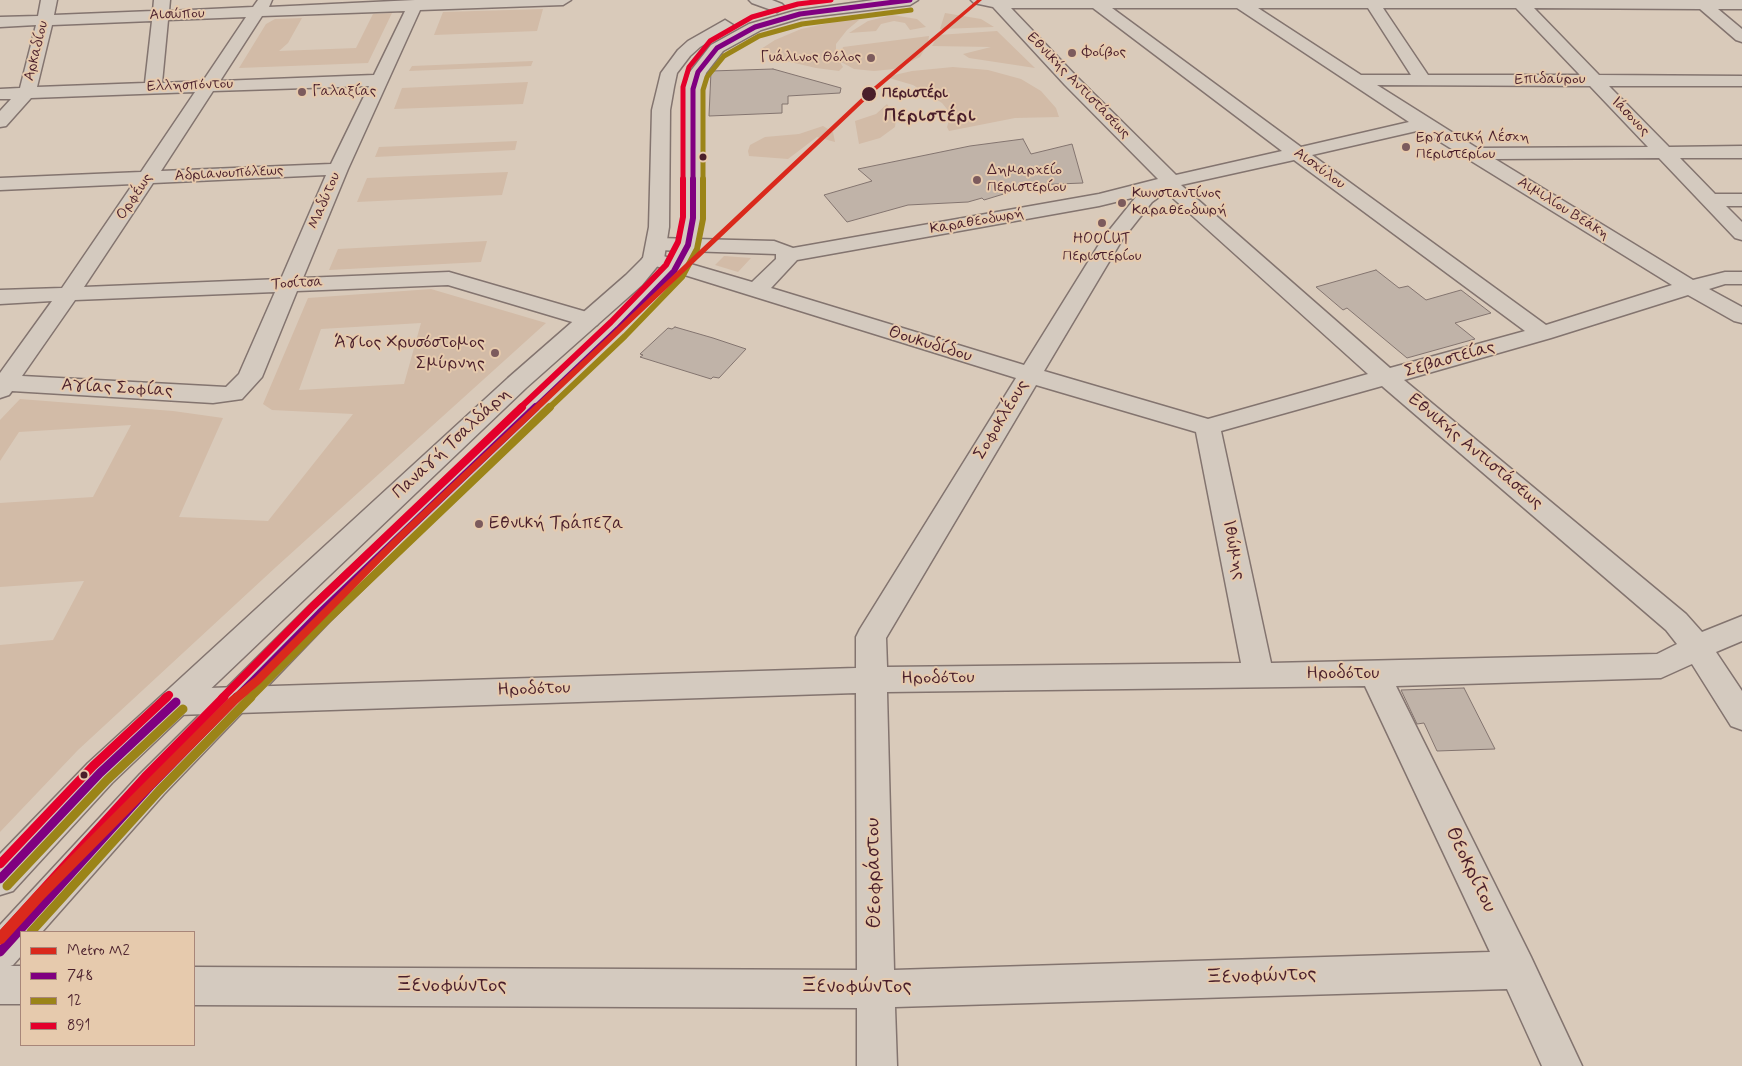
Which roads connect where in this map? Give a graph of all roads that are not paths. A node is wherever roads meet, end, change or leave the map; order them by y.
1 (50, 0) edge
2 (563, 0) edge
3 (757, 0) edge
4 (812, 0) edge
5 (910, 0) edge
6 (979, 0) edge
7 (1237, 1) edge
8 (1372, 1) edge
9 (1518, 2) edge
10 (1701, 2) edge
11 (424, 3) edge
12 (998, 3) junction
13 (1096, 3) junction
14 (1742, 4) edge
15 (261, 6) edge
16 (777, 7) junction
17 (161, 8) edge
18 (46, 20) junction
19 (0, 22) edge
20 (1742, 36) edge
21 (381, 80) junction
22 (1357, 80) junction
23 (1423, 80) junction
24 (1595, 80) junction
25 (1742, 81) edge
26 (207, 85) junction
27 (152, 87) junction
28 (26, 93) junction
29 (0, 94) edge
30 (0, 122) edge
31 (1424, 124) junction
32 (1664, 152) junction
33 (1742, 152) edge
34 (1297, 154) junction
35 (1473, 154) junction
36 (338, 169) junction
37 (149, 177) junction
38 (1170, 182) junction
39 (0, 184) edge
40 (1709, 200) junction
41 (1742, 200) edge
42 (1742, 234) edge
43 (669, 254) junction
44 (787, 256) junction
45 (1742, 278) edge
46 (290, 285) junction
47 (1690, 287) junction
48 (754, 291) junction
49 (70, 292) junction
50 (0, 297) edge
51 (1742, 316) edge
52 (589, 320) junction
53 (1543, 333) junction
54 (1030, 375) junction
55 (1387, 378) junction
56 (2, 385) edge
57 (233, 394) joint
58 (1208, 427) junction
59 (1742, 628) edge
60 (1696, 647) junction
61 (1258, 674) junction
62 (1375, 674) junction
63 (874, 680) junction
64 (234, 700) junction
65 (176, 702) junction
66 (1742, 717) edge
67 (0, 879) edge
68 (0, 952) edge
69 (1518, 970) junction
70 (0, 985) edge
71 (20, 985) edge
72 (195, 986) edge
73 (876, 989) junction
74 (877, 1066) edge
75 (1562, 1066) edge

1 - 18 street, Αρκαδίου
2 - 11 street, Αισώπου
3 - 16 street
4 - 16 street
5 - 43 street
6 - 12 street
7 - 8 street
7 - 13 street
7 - 22 street, Αιμιλίου Βεάκη
8 - 9 street
8 - 23 street
9 - 10 street
9 - 24 street, Ιάσονος
10 - 14 street
10 - 20 street
11 - 15 street, Αισώπου
11 - 21 street, Μαδύτου
12 - 13 street
12 - 38 street, Εθνικής Αντιστάσεως
13 - 34 street, Αισχύλου
15 - 17 street, Αισώπου
15 - 26 street, Ορφέως
16 - 43 street
17 - 18 street, Αισώπου
17 - 27 street
18 - 19 street, Αισώπου
18 - 28 street, Αρκαδίου
21 - 26 street, Ελλησπόντου
21 - 36 street, Μαδύτου
22 - 23 street, Επιδαύρου
22 - 31 street, Αιμιλίου Βεάκη
23 - 24 street, Επιδαύρου
24 - 25 street, Επιδαύρου
24 - 32 street, Ιάσονος
26 - 27 street, Ελλησπόντου
26 - 37 street, Ορφέως
27 - 28 street, Ελλησπόντου
28 - 29 street, Ελλησπόντου
28 - 30 street, Αρκαδίου
31 - 34 street, Καραθεοδωρή
31 - 35 street, Αιμιλίου Βεάκη
32 - 33 street
32 - 35 street
32 - 40 street, Ιάσονος
34 - 38 street, Καραθεοδωρή
34 - 53 street, Αισχύλου
35 - 47 street, Αιμιλίου Βεάκη
36 - 37 street, Αδριανουπόλεως
36 - 46 street, Μαδύτου
37 - 39 street, Αδριανουπόλεως
37 - 49 street, Ορφέως
38 - 44 street, Καραθεοδωρή
38 - 54 street, Σοφοκλέους
38 - 55 street, Εθνικής Αντιστάσεως
40 - 41 street
40 - 42 street, Ιάσονος
43 - 44 street
43 - 48 street, Θουκυδίδου
43 - 52 street, Παναγή Τσαλδάρη
43 - 64 street, Παναγή Τσαλδάρη
44 - 48 street
45 - 47 street, Σεβαστείας
46 - 49 street, Τοσίτσα
46 - 52 street, Τοσίτσα
46 - 57 street, Μαδύτου
47 - 51 street, Αιμιλίου Βεάκη
47 - 53 street, Σεβαστείας
48 - 54 street, Θουκυδίδου
49 - 50 street, Τοσίτσα
49 - 56 street, Ορφέως
52 - 65 street, Παναγή Τσαλδάρη
53 - 55 street, Σεβαστείας
54 - 58 street, Θουκυδίδου
54 - 63 street, Σοφοκλέους
55 - 58 street, Σεβαστείας
55 - 60 street, Εθνικής Αντιστάσεως
56 - 57 street, Αγίας Σοφίας
58 - 61 street, Ιθώμης
59 - 60 street, Ηροδότου
60 - 62 street, Ηροδότου
60 - 66 street, Εθνικής Αντιστάσεως
61 - 62 street, Ηροδότου
61 - 63 street, Ηροδότου
62 - 69 street, Θεοκρίτου
63 - 64 street, Ηροδότου
63 - 73 street, Θεοφράστου
64 - 65 street, Ηροδότου
64 - 68 street, Παναγή Τσαλδάρη
65 - 67 street, Παναγή Τσαλδάρη
69 - 73 street, Ξενοφώντος
69 - 75 street, Θεοκρίτου
70 - 71 street
72 - 73 street, Ξενοφώντος
73 - 74 street, Θεοφράστου

